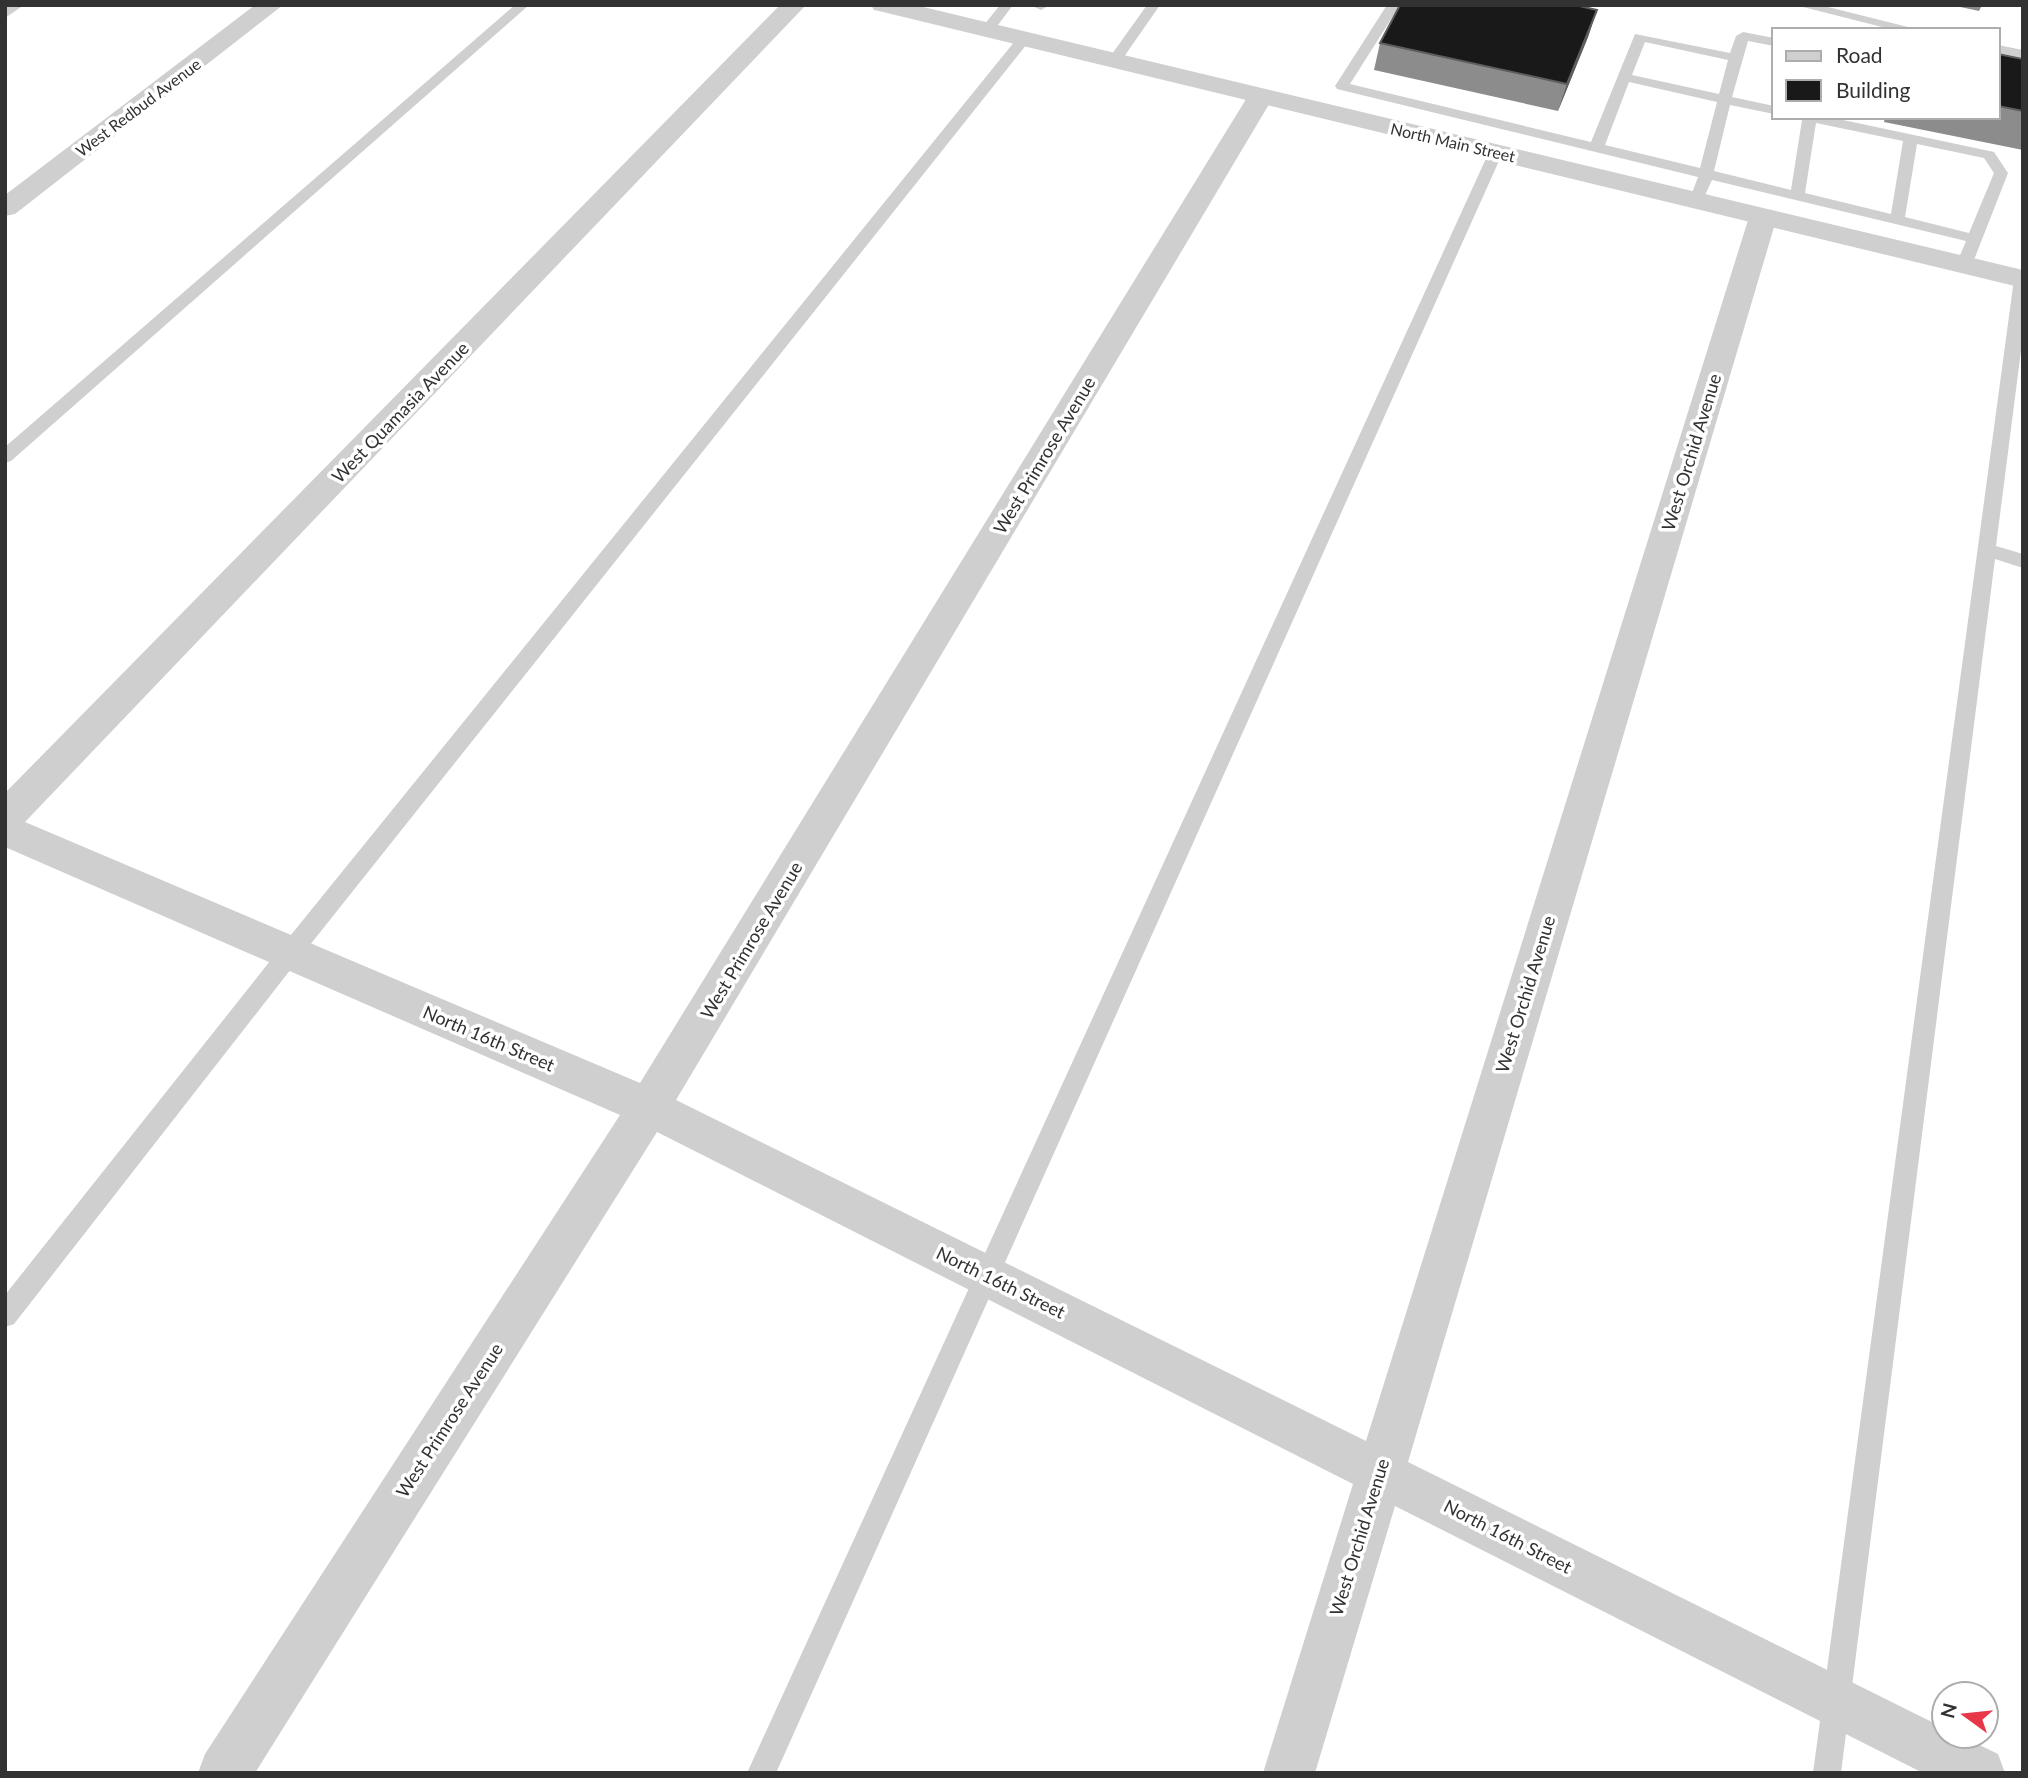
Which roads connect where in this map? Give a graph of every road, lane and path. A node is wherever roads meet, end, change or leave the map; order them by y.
1 (18, 5) edge
2 (271, 5) edge
3 (523, 5) edge
4 (794, 5) edge
5 (883, 5) edge
6 (1007, 5) edge
7 (1154, 5) edge
8 (1394, 5) edge
9 (1801, 5) edge
10 (5, 14) edge
11 (1904, 28) edge
12 (987, 30) junction
13 (1024, 39) junction
14 (1772, 43) edge
15 (2000, 49) edge
16 (2023, 54) edge
17 (1735, 58) junction
18 (1114, 61) junction
19 (1624, 77) junction
20 (1261, 96) junction
21 (1725, 99) junction
22 (1772, 110) edge
23 (1809, 119) edge
24 (1818, 119) edge
25 (1910, 139) junction
26 (1598, 146) junction
27 (1496, 152) junction
28 (1706, 175) junction
29 (1797, 197) junction
30 (1696, 201) junction
31 (5, 208) edge
32 (1763, 216) junction
33 (1897, 220) junction
34 (1975, 239) junction
35 (1964, 265) junction
36 (2022, 279) edge
37 (5, 457) edge
38 (1986, 549) junction
39 (2023, 561) edge
40 (5, 818) edge
41 (5, 830) edge
42 (290, 953) junction
43 (649, 1107) junction
44 (988, 1276) junction
45 (5, 1315) edge
46 (1379, 1471) junction
47 (1836, 1701) junction
48 (224, 1773) edge
49 (761, 1773) edge
50 (1289, 1773) edge
51 (1827, 1773) edge
52 (1979, 1773) edge

1 - 10 lane
2 - 31 street, West Redbud Avenue
3 - 37 lane
4 - 40 street, West Quamasia Avenue
5 - 12 street, North Main Street
6 - 12 lane
7 - 18 lane
8 - 26 lane
9 - 11 lane
12 - 13 street, North Main Street
13 - 18 street, North Main Street
13 - 42 lane
14 - 17 lane
15 - 16 lane
17 - 19 lane
17 - 21 lane
18 - 20 street, North Main Street
19 - 21 lane
19 - 26 lane
20 - 27 street, North Main Street
20 - 43 street, West Primrose Avenue
21 - 22 lane
21 - 28 lane
23 - 29 lane
24 - 25 lane
25 - 33 lane
25 - 34 lane
26 - 28 lane
27 - 30 street, North Main Street
27 - 44 lane
28 - 29 lane
28 - 30 lane
29 - 33 lane
30 - 32 street, North Main Street
32 - 35 street, North Main Street
32 - 46 street, West Orchid Avenue
33 - 34 lane
34 - 35 lane
35 - 36 street, North Main Street
36 - 38 lane
38 - 39 lane
38 - 47 lane
41 - 42 street, North 16th Street
42 - 43 street, North 16th Street
42 - 45 lane
43 - 44 street, North 16th Street
43 - 48 street, West Primrose Avenue
44 - 46 street, North 16th Street
44 - 49 lane
46 - 47 street, North 16th Street
46 - 50 street, West Orchid Avenue
47 - 51 lane
47 - 52 street, North 16th Street

